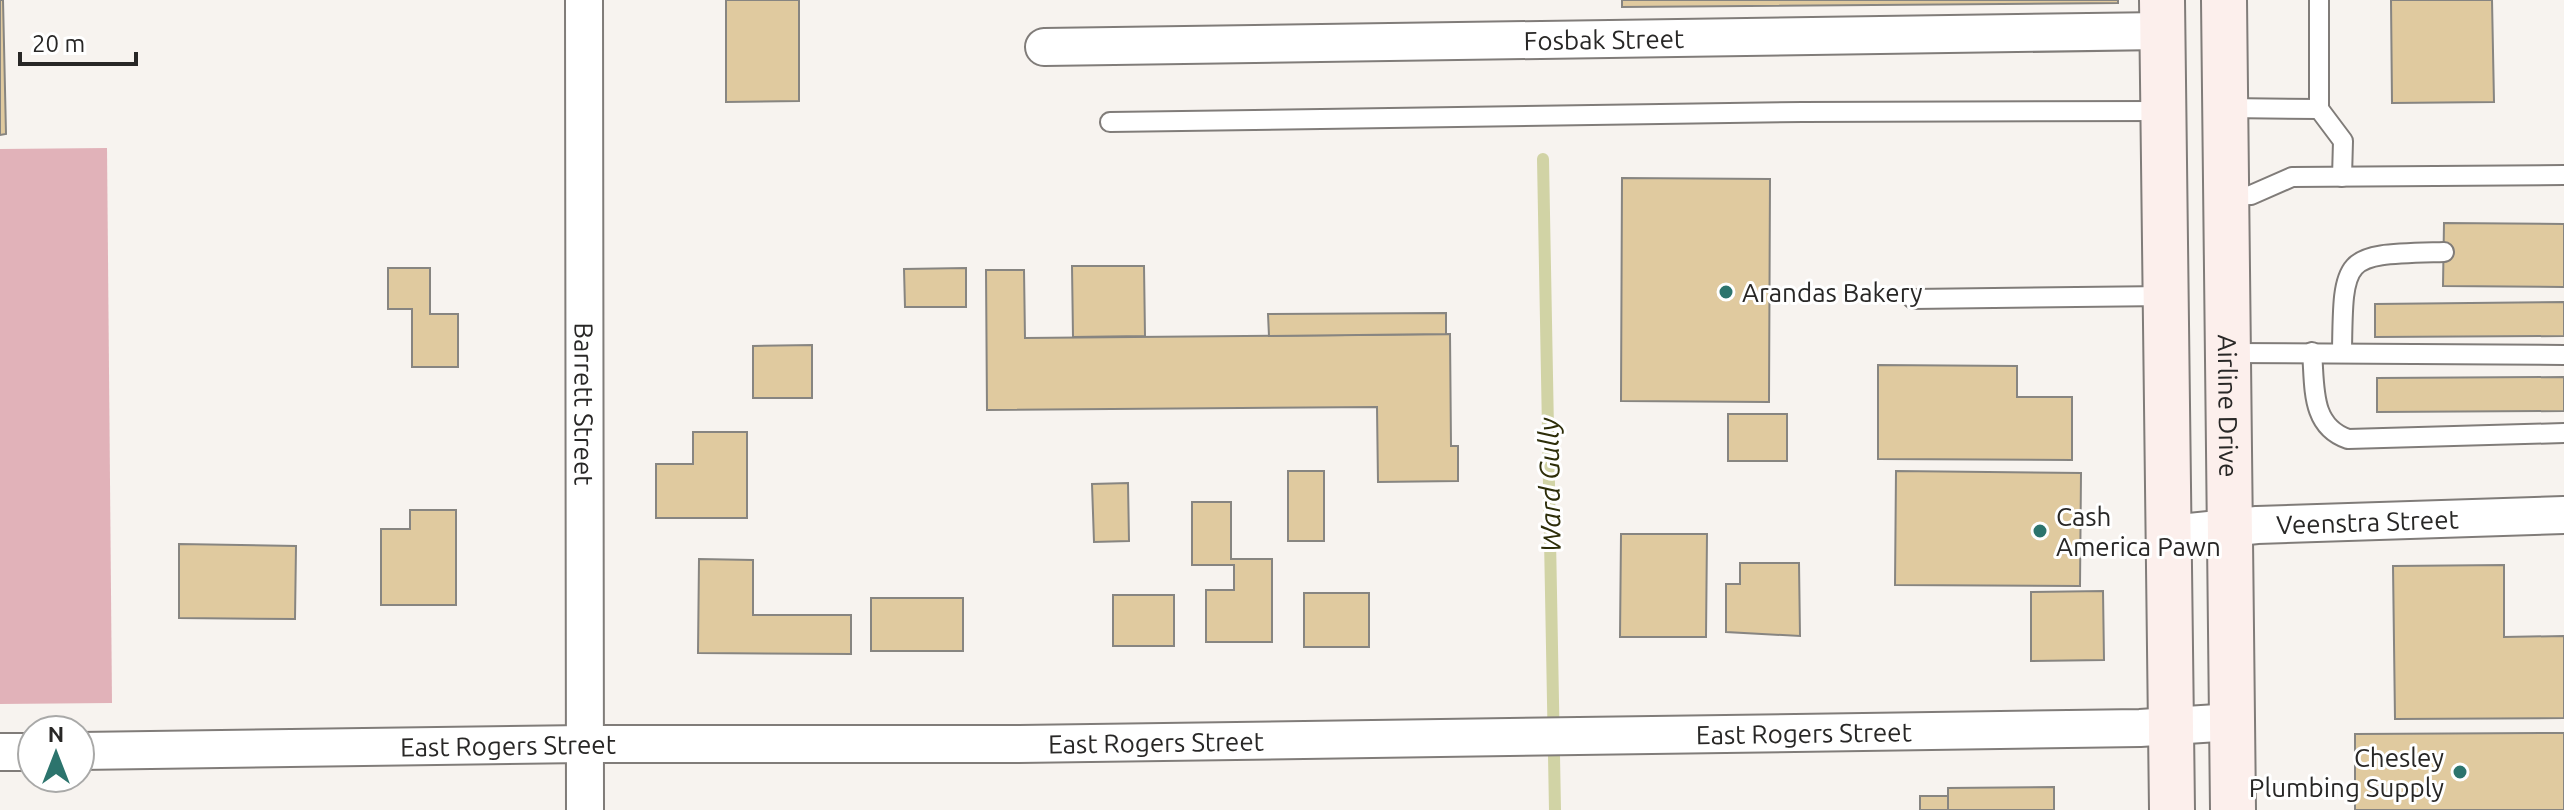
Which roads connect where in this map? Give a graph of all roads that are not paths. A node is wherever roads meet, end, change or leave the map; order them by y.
1 (584, 0) edge
2 (2224, 0) edge
3 (2319, 0) edge
4 (2163, 16) edge
5 (1044, 47) dead end
6 (2227, 108) junction
7 (2319, 109) junction
8 (2164, 111) junction
9 (1110, 122) dead end
10 (2564, 175) edge
11 (2342, 177) junction
12 (2227, 196) junction
13 (2444, 252) dead end
14 (2166, 296) junction
15 (1913, 299) dead end
16 (2312, 352) junction
17 (2229, 353) junction
18 (2342, 353) junction
19 (2564, 355) edge
20 (2564, 433) edge
21 (2564, 515) edge
22 (2231, 527) junction
23 (2170, 534) junction
24 (2233, 722) junction
25 (2172, 727) junction
26 (584, 744) junction
27 (96, 751) edge
28 (585, 810) edge
29 (2172, 810) edge
30 (2233, 810) edge

1 - 26 street, Barrett Street
2 - 6 main road, Airline Drive
3 - 7 lane
4 - 5 street, Fosbak Street
4 - 8 main road
6 - 7 lane
6 - 8 main road
6 - 12 main road, Airline Drive
7 - 11 lane
8 - 9 lane
8 - 14 main road
10 - 11 lane
11 - 12 lane
12 - 17 main road, Airline Drive
13 - 18 lane
14 - 15 lane
14 - 23 main road
16 - 17 lane
16 - 18 lane
16 - 20 lane
17 - 22 main road, Airline Drive
18 - 19 lane
21 - 22 street, Veenstra Street
22 - 23 street, Veenstra Street
22 - 24 main road, Airline Drive
23 - 25 main road
24 - 25 street, East Rogers Street
24 - 30 main road, Airline Drive
25 - 26 street, East Rogers Street
25 - 29 main road
26 - 27 street, East Rogers Street
26 - 28 street, Barrett Street

